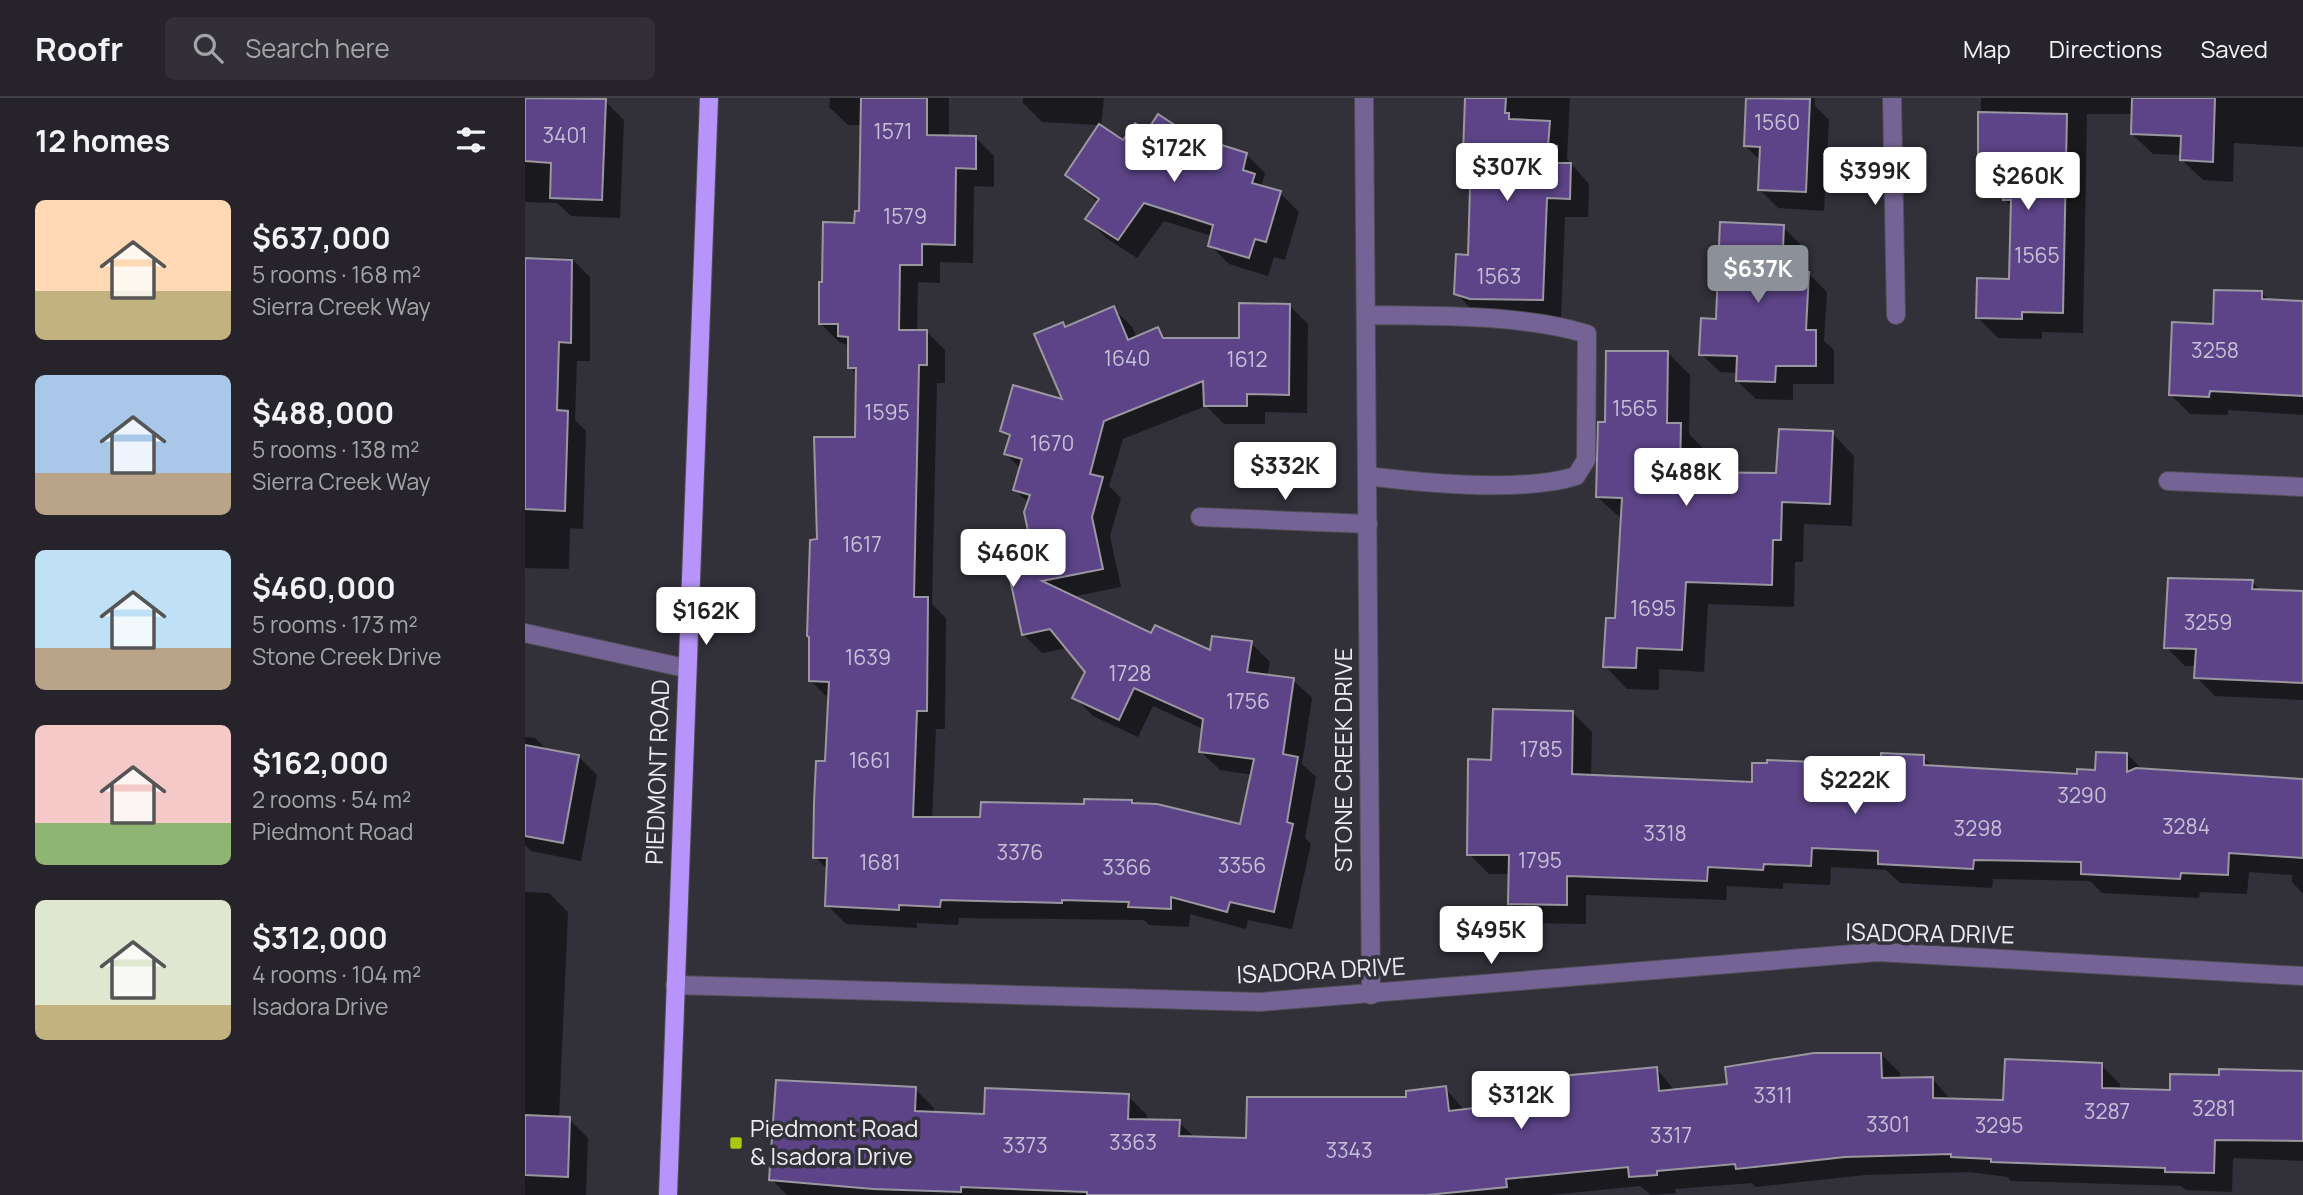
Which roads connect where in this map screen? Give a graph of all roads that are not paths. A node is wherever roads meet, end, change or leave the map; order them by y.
1 (709, 98) edge
2 (1364, 98) edge
3 (1892, 98) edge
4 (1366, 315) junction
5 (1896, 315) dead end
6 (1367, 475) junction
7 (2168, 481) dead end
8 (2303, 487) edge
9 (1200, 517) dead end
10 (1368, 524) junction
11 (525, 633) edge
12 (685, 668) junction
13 (2303, 976) edge
14 (675, 985) junction
15 (1371, 995) junction
16 (668, 1195) edge

1 - 12 main road, PIEDMONT ROAD
2 - 4 street, STONE CREEK DRIVE
3 - 5 street
4 - 6 street, STONE CREEK DRIVE
4 - 6 street
6 - 10 street, STONE CREEK DRIVE
7 - 8 street
9 - 10 street
10 - 15 street, STONE CREEK DRIVE
11 - 12 street
12 - 14 main road, PIEDMONT ROAD
13 - 15 street, ISADORA DRIVE
14 - 15 street, ISADORA DRIVE
14 - 16 main road, PIEDMONT ROAD

